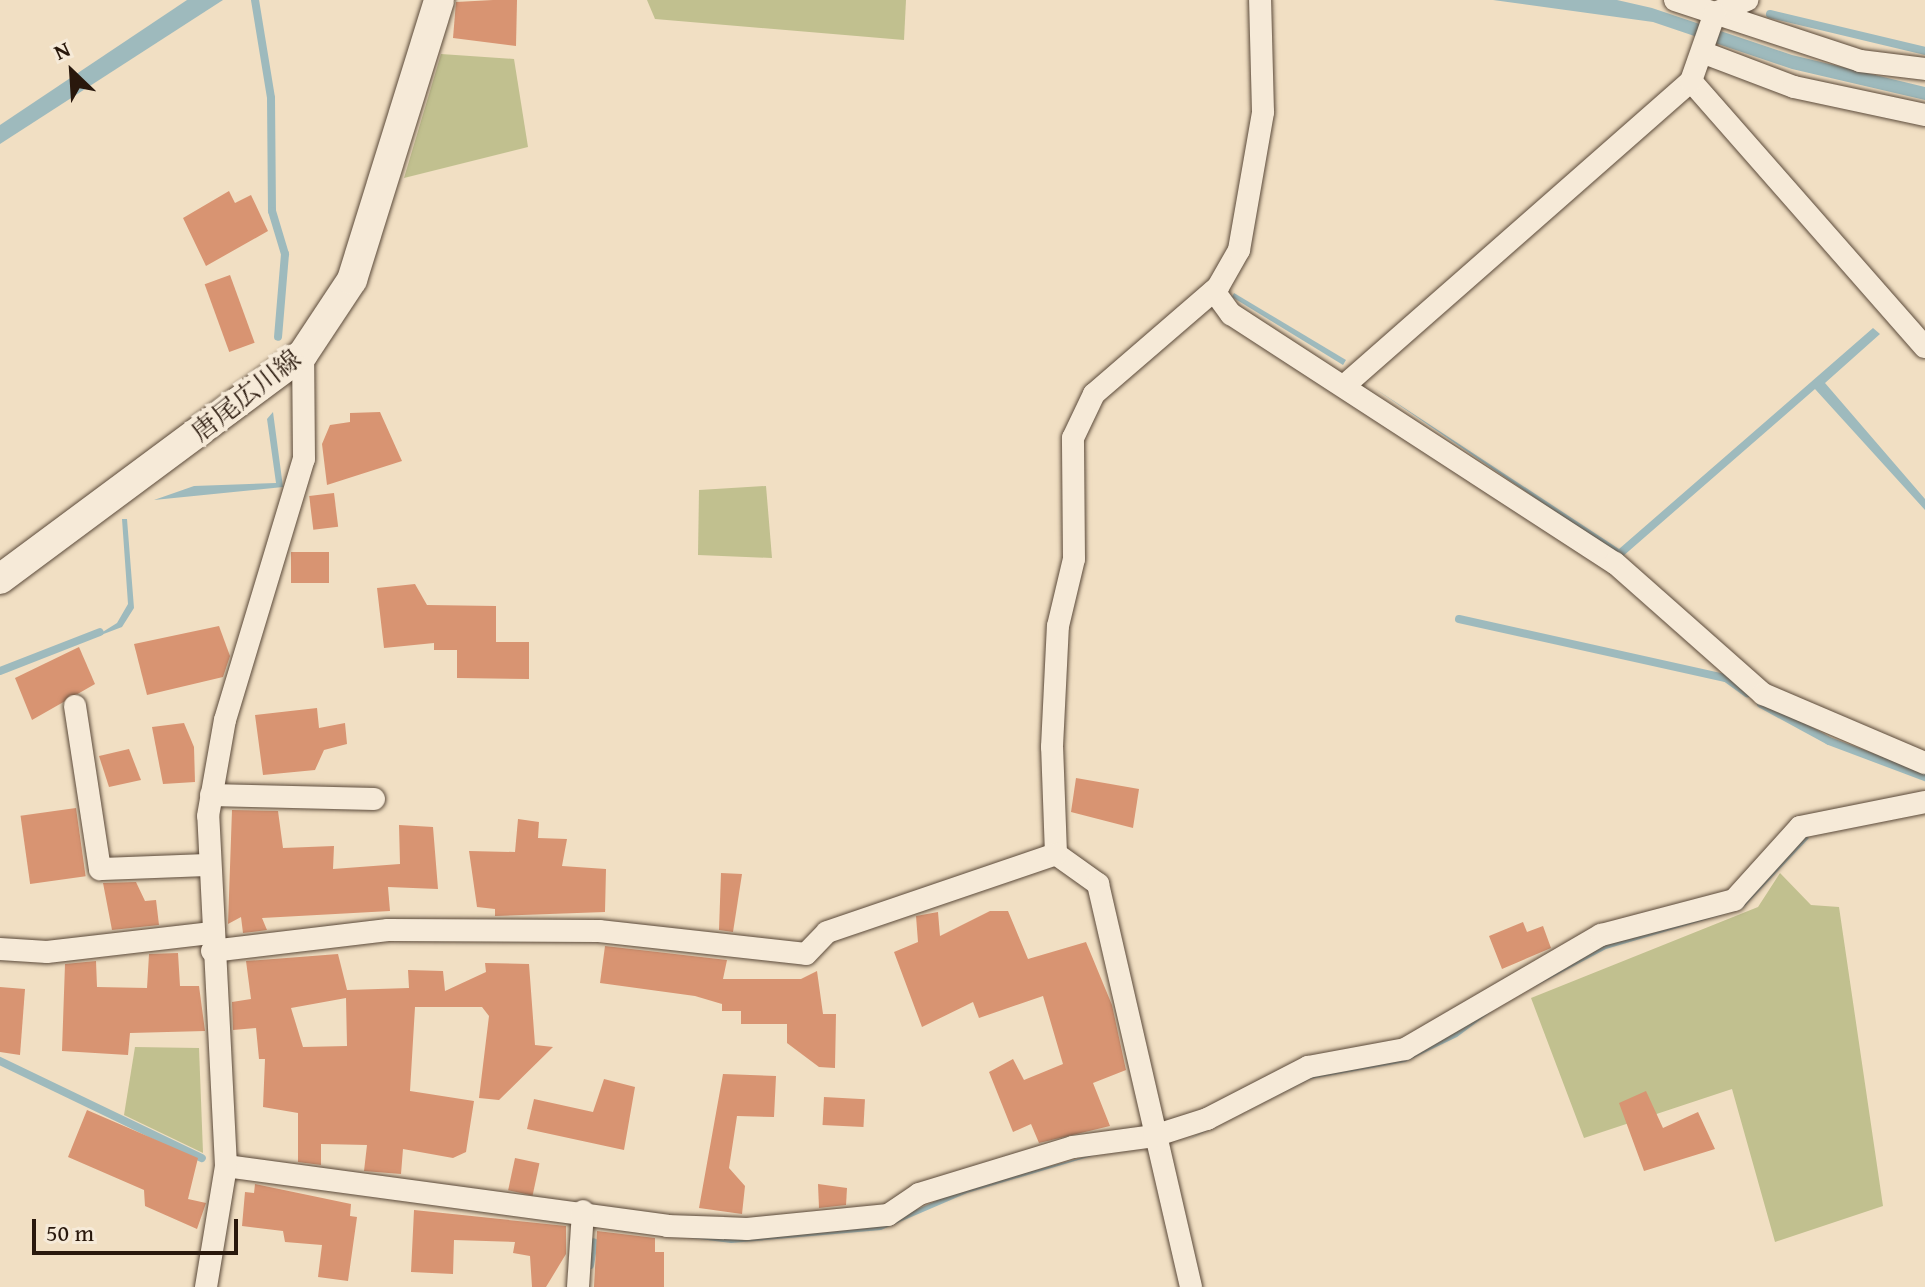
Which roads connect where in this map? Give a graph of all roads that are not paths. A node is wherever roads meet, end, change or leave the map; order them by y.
1 (439, 0) edge
2 (1260, 0) edge
3 (1675, 0) edge
4 (1748, 0) edge
5 (1711, 34) junction
6 (1925, 69) edge
7 (1691, 81) junction
8 (1925, 115) edge
9 (1214, 291) junction
10 (1925, 347) edge
11 (303, 354) junction
12 (1345, 385) junction
13 (0, 579) edge
14 (75, 706) dead end
15 (1925, 763) edge
16 (211, 795) junction
17 (374, 799) dead end
18 (1925, 802) edge
19 (1056, 854) junction
20 (209, 865) junction
21 (212, 942) junction
22 (0, 949) edge
23 (1154, 1136) junction
24 (226, 1166) junction
25 (583, 1211) junction
26 (206, 1287) edge
27 (578, 1287) edge
28 (1191, 1287) edge

1 - 11 main road, 唐尾広川線
2 - 9 street
3 - 5 street
4 - 5 street
5 - 6 street
5 - 7 street
5 - 8 street
7 - 10 street
7 - 12 street
9 - 12 street
9 - 19 street
11 - 13 main road, 唐尾広川線
11 - 16 street
12 - 15 street
14 - 20 street
16 - 17 street
16 - 20 street
18 - 23 street
19 - 21 street
19 - 23 street
20 - 21 street
21 - 22 street
21 - 24 street
23 - 25 street
23 - 28 street
24 - 25 street
24 - 26 street
25 - 27 street

